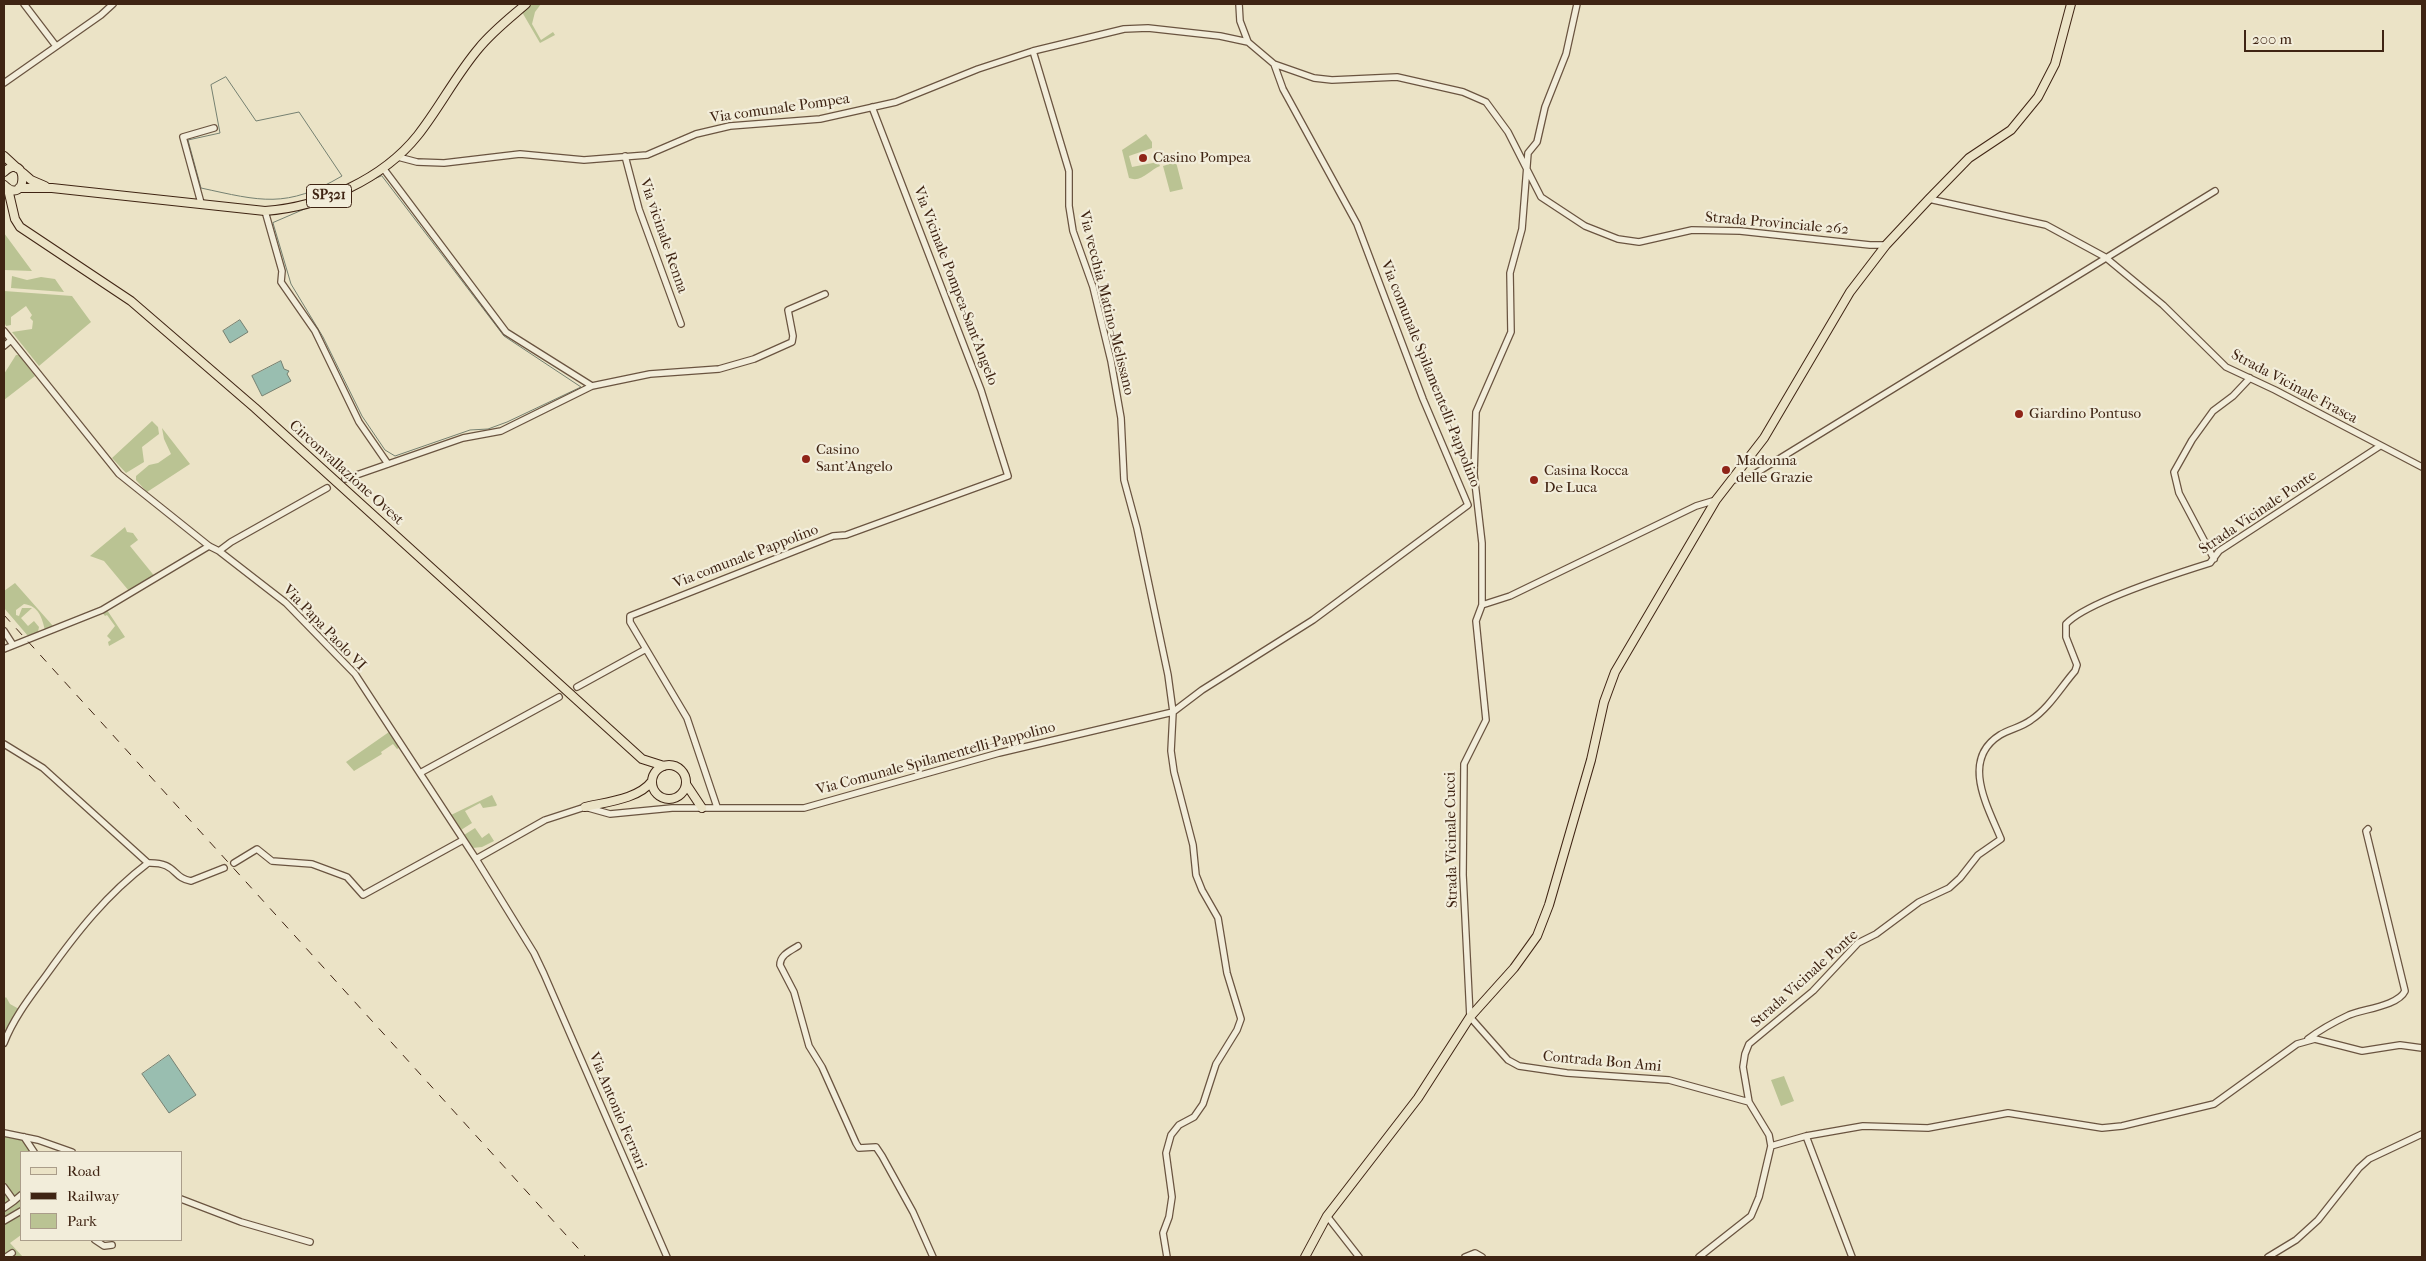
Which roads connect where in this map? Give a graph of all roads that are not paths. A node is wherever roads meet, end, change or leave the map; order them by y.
1 (24, 4) edge
2 (113, 4) edge
3 (526, 4) edge
4 (1240, 4) edge
5 (1577, 4) edge
6 (2071, 4) edge
7 (1248, 42) junction
8 (56, 46) junction
9 (1033, 50) junction
10 (1274, 64) junction
11 (4, 83) edge
12 (872, 108) junction
13 (214, 128) dead end
14 (4, 156) edge
15 (625, 156) junction
16 (398, 157) junction
17 (383, 168) junction
18 (1526, 168) junction
19 (20, 171) junction
20 (4, 172) edge
21 (9, 188) edge
22 (52, 188) junction
23 (2215, 191) dead end
24 (1929, 199) junction
25 (201, 203) junction
26 (266, 211) junction
27 (1886, 245) junction
28 (2105, 257) junction
29 (825, 294) dead end
30 (681, 324) dead end
31 (4, 331) edge
32 (11, 340) junction
33 (4, 346) edge
34 (2250, 378) junction
35 (592, 386) junction
36 (2380, 446) junction
37 (388, 464) junction
38 (2422, 467) edge
39 (1008, 476) joint
40 (345, 480) dead end
41 (1731, 480) junction
42 (327, 488) dead end
43 (1716, 500) junction
44 (209, 546) junction
45 (219, 551) junction
46 (2214, 558) junction
47 (1482, 605) junction
48 (4, 631) edge
49 (13, 645) junction
50 (4, 649) edge
51 (646, 649) junction
52 (577, 687) dead end
53 (559, 697) dead end
54 (1173, 712) junction
55 (4, 744) edge
56 (642, 759) junction
57 (664, 766) junction
58 (420, 773) junction
59 (653, 778) junction
60 (686, 784) junction
61 (656, 793) junction
62 (636, 794) junction
63 (681, 794) junction
64 (696, 798) junction
65 (585, 807) junction
66 (717, 807) junction
67 (702, 808) junction
68 (2368, 829) dead end
69 (463, 840) junction
70 (476, 859) junction
71 (148, 863) junction
72 (234, 863) dead end
73 (224, 868) dead end
74 (798, 946) dead end
75 (544, 974) joint
76 (1470, 1017) junction
77 (2308, 1039) junction
78 (4, 1043) edge
79 (2422, 1048) edge
80 (1749, 1102) junction
81 (4, 1133) edge
82 (2422, 1134) edge
83 (1806, 1136) junction
84 (24, 1137) junction
85 (1771, 1146) junction
86 (33, 1151) edge
87 (69, 1151) edge
88 (4, 1186) edge
89 (20, 1196) edge
90 (182, 1199) edge
91 (14, 1201) junction
92 (4, 1210) edge
93 (20, 1212) edge
94 (1327, 1216) junction
95 (6, 1220) edge
96 (96, 1241) edge
97 (310, 1242) dead end
98 (112, 1245) dead end
99 (12, 1253) dead end
100 (6, 1257) edge
101 (667, 1257) edge
102 (933, 1257) edge
103 (1167, 1257) edge
104 (1305, 1257) edge
105 (1359, 1257) edge
106 (1465, 1257) edge
107 (1482, 1257) edge
108 (1699, 1257) edge
109 (1852, 1257) edge
110 (2268, 1257) edge

1 - 8 street
2 - 8 street
3 - 16 main road, SP321
4 - 7 street
5 - 18 street
6 - 24 main road
7 - 9 street, Via comunale Pompea
7 - 10 street, Strada Provinciale 262
8 - 11 street
9 - 12 street, Via comunale Pompea
9 - 54 street, Via vecchia Matino-Melissano
10 - 18 street, Strada Provinciale 262
10 - 54 street, Via comunale Spilamentelli-Pappolino
12 - 15 street, Via comunale Pompea
12 - 39 street, Via Vicinale Pompea-Sant'Angelo
13 - 25 street
14 - 19 main road
15 - 16 street, Via comunale Pompea
15 - 30 street, Via vicinale Renna
16 - 17 main road, SP321
17 - 26 main road, SP321
17 - 35 street
18 - 27 street, Strada Provinciale 262
18 - 47 street, Strada Vicinale Cucci
19 - 20 main road
19 - 21 main road
19 - 22 main road
21 - 22 main road, SP321
21 - 56 main road, Circonvallazione Ovest
22 - 25 main road, SP321
23 - 28 street
24 - 27 main road
24 - 28 street, Strada Vicinale Frasca
25 - 26 main road, SP321
26 - 37 street
27 - 41 main road
28 - 34 street, Strada Vicinale Frasca
28 - 41 street
29 - 35 street
31 - 32 street, Via Papa Paolo VI
32 - 33 street
32 - 44 street, Via Papa Paolo VI
34 - 36 street, Strada Vicinale Frasca
34 - 46 street
35 - 37 street
36 - 38 street, Strada Vicinale Frasca
36 - 46 street, Strada Vicinale Ponte
37 - 40 street
39 - 51 street, Via comunale Pappolino
41 - 43 main road
42 - 45 street
43 - 47 street
43 - 76 main road
44 - 45 street, Via Papa Paolo VI
44 - 49 street
45 - 58 street, Via Papa Paolo VI
46 - 80 street, Strada Vicinale Ponte
47 - 76 street, Strada Vicinale Cucci
48 - 49 street
49 - 50 street
51 - 52 street
51 - 66 street
53 - 58 street
54 - 66 street, Via Comunale Spilamentelli-Pappolino
54 - 103 street
55 - 71 street
56 - 57 main road, Circonvallazione Ovest
56 - 59 main road
57 - 59 main road
57 - 60 main road
58 - 69 street, Via Papa Paolo VI
59 - 61 main road
59 - 62 main road
60 - 63 main road
60 - 64 main road
61 - 62 main road
61 - 63 main road
62 - 65 main road
63 - 64 main road
64 - 67 main road
65 - 67 street
65 - 70 street
66 - 67 street, Via Comunale Spilamentelli-Pappolino
68 - 77 street
69 - 70 street, Via Papa Paolo VI
69 - 72 street
70 - 75 street, Via Papa Paolo VI
71 - 73 street
71 - 78 street
74 - 102 street
75 - 101 street, Via Antonio Ferrari
76 - 80 street, Contrada Bon Ami
76 - 94 main road
77 - 79 street
77 - 83 street
80 - 85 street, Strada Vicinale Ponte
81 - 84 street
82 - 110 street
83 - 85 street
83 - 109 street
84 - 86 street
84 - 87 street
85 - 108 street
88 - 91 street
89 - 91 street
90 - 97 street
91 - 92 street
92 - 95 street
93 - 95 street
94 - 104 main road
94 - 105 street
96 - 98 street
99 - 100 street
106 - 107 street

